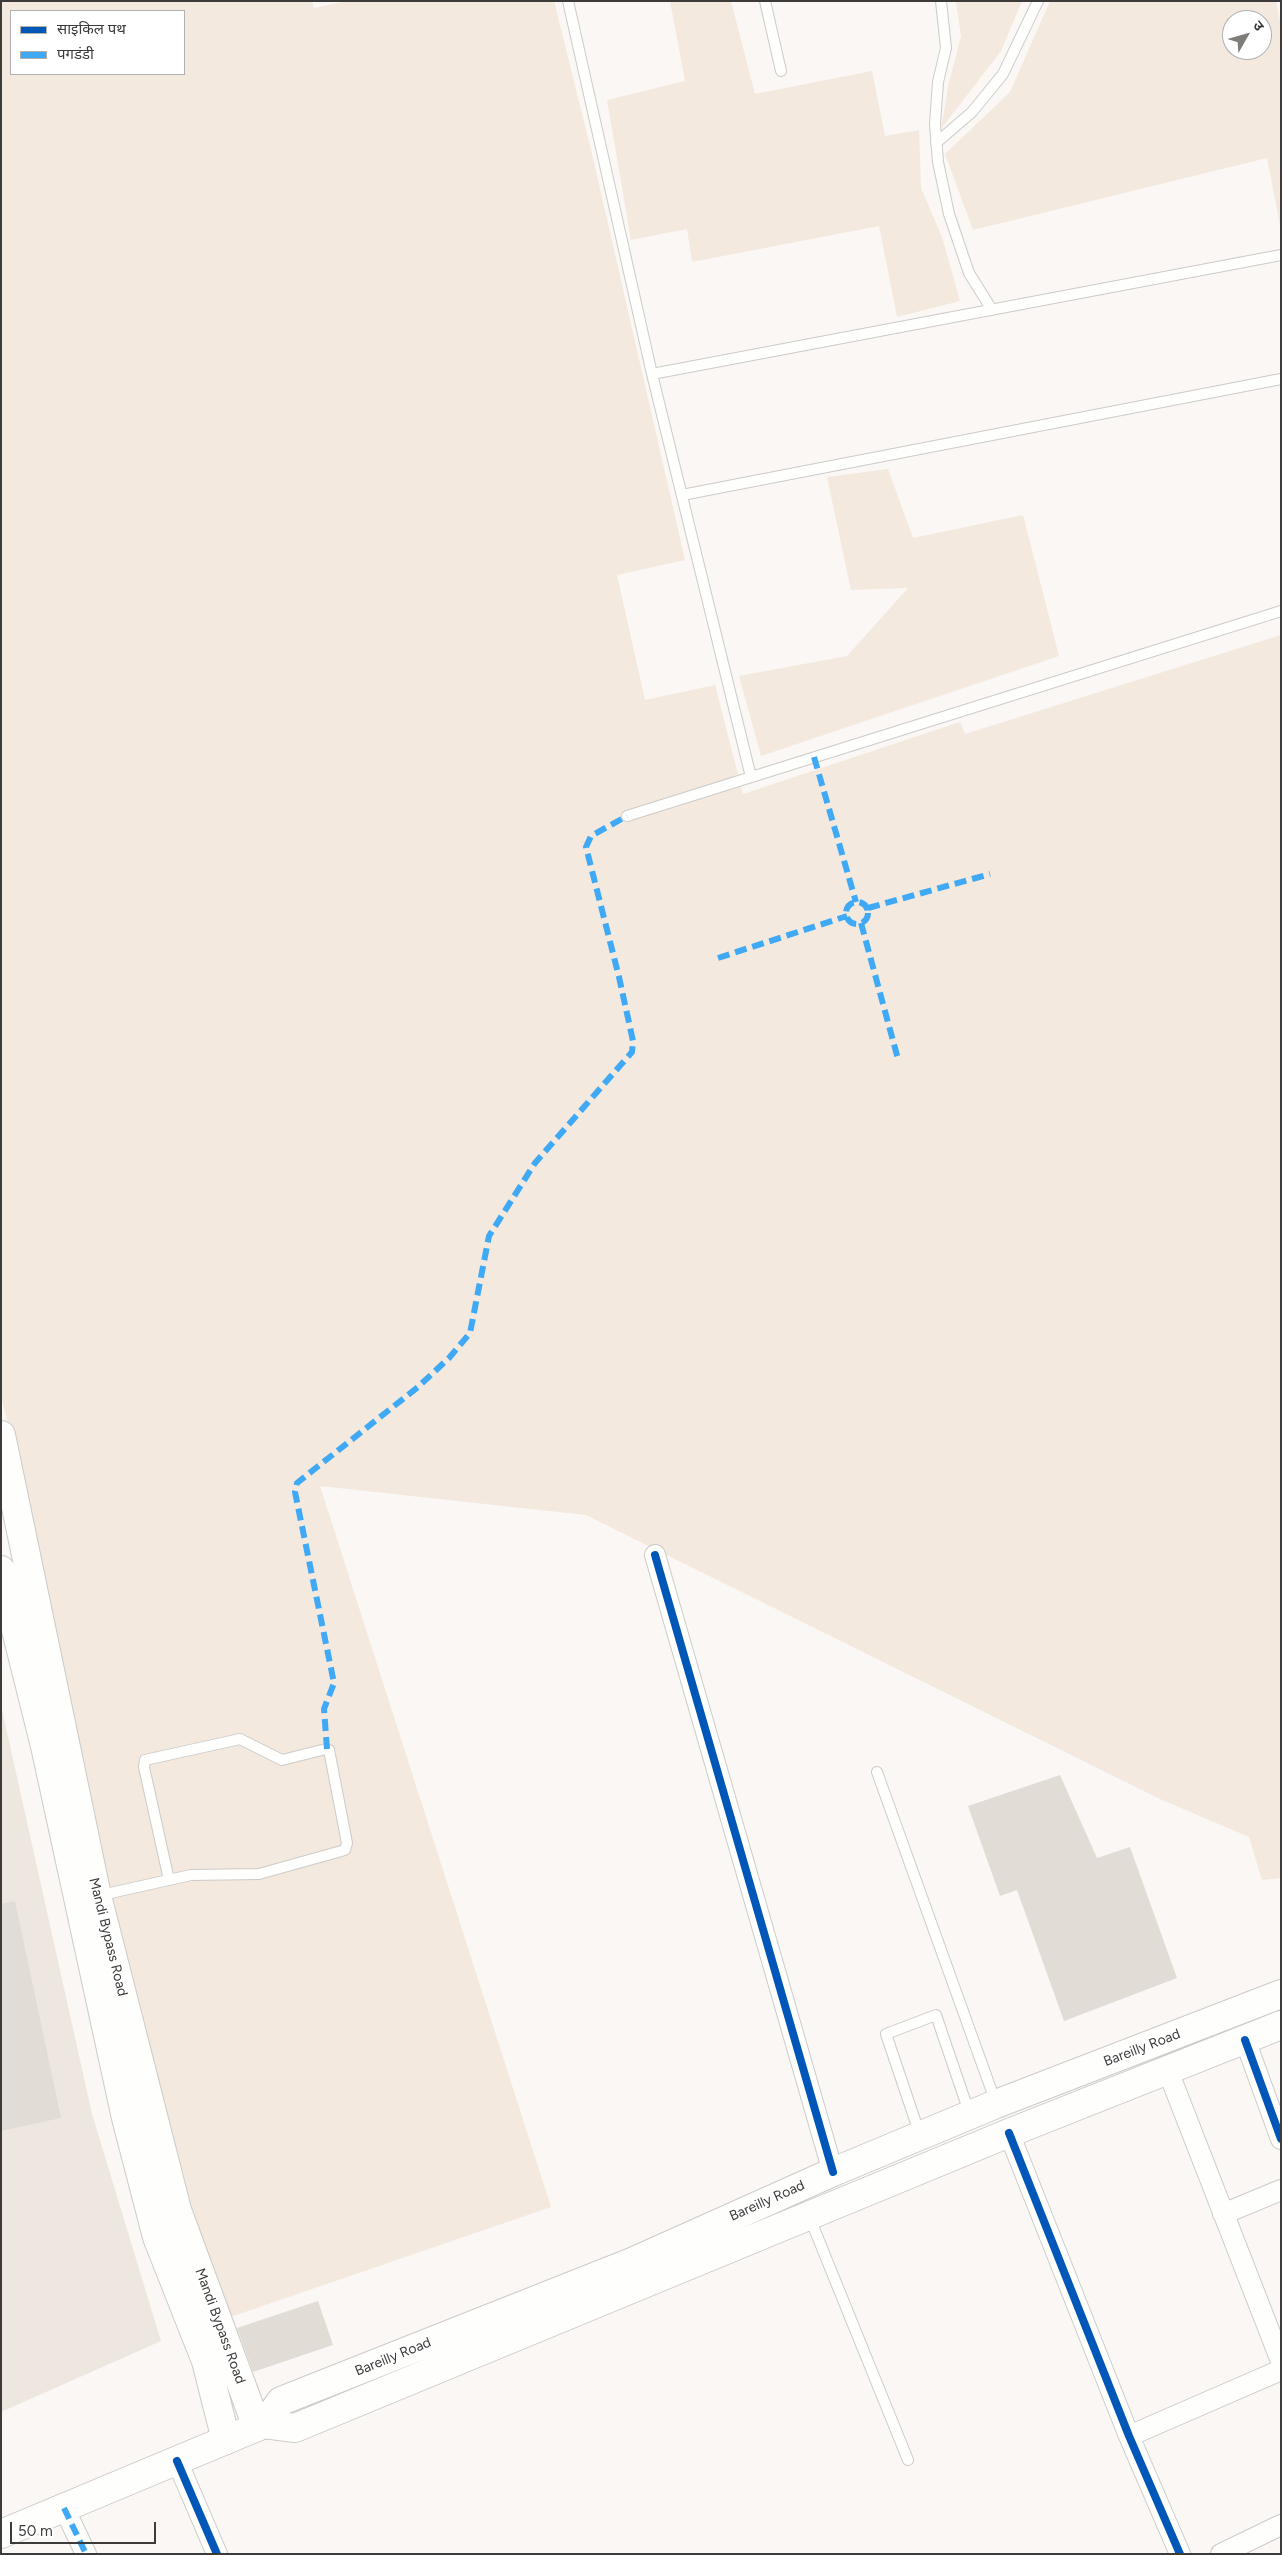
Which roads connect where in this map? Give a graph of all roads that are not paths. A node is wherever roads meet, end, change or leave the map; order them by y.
1 (568, 1) edge
2 (765, 1) edge
3 (941, 1) edge
4 (1038, 1) edge
5 (781, 71) dead end
6 (936, 143) junction
7 (1281, 255) edge
8 (992, 310) junction
9 (652, 374) junction
10 (1281, 379) edge
11 (682, 495) junction
12 (1281, 611) edge
13 (751, 777) junction
14 (627, 816) dead end
15 (1, 1435) edge
16 (655, 1555) dead end
17 (1, 1570) edge
18 (877, 1772) dead end
19 (169, 1880) junction
20 (97, 1896) junction
21 (1281, 1994) edge
22 (1235, 2012) junction
23 (1281, 2026) edge
24 (1245, 2040) junction
25 (1168, 2071) junction
26 (996, 2104) junction
27 (970, 2115) junction
28 (1009, 2133) junction
29 (920, 2136) junction
30 (1281, 2139) edge
31 (833, 2172) junction
32 (1281, 2190) edge
33 (1223, 2214) junction
34 (809, 2215) junction
35 (1281, 2361) edge
36 (1281, 2370) edge
37 (261, 2426) junction
38 (1129, 2436) junction
39 (226, 2440) junction
40 (908, 2460) dead end
41 (177, 2461) junction
42 (64, 2508) junction
43 (1281, 2525) edge
44 (1, 2534) edge
45 (86, 2554) edge
46 (217, 2554) edge
47 (1180, 2554) edge
48 (1221, 2554) edge

1 - 9 lane
2 - 5 lane
3 - 6 lane
4 - 6 lane
6 - 8 lane
7 - 8 lane
8 - 9 lane
9 - 11 lane
10 - 11 lane
11 - 13 lane
12 - 13 lane
13 - 14 lane
15 - 20 main road, Mandi Bypass Road
16 - 31 street
17 - 39 main road, Mandi Bypass Road
18 - 26 lane
19 - 19 lane
19 - 20 lane
20 - 37 main road, Mandi Bypass Road
21 - 22 main road, Bareilly Road
22 - 24 main road
22 - 26 main road, Bareilly Road
23 - 24 main road, Bareilly Road
24 - 25 main road, Bareilly Road
24 - 30 street
25 - 28 main road, Bareilly Road
25 - 33 street
26 - 27 main road, Bareilly Road
26 - 28 main road
27 - 29 main road, Bareilly Road
27 - 29 lane
28 - 34 main road, Bareilly Road
28 - 38 street
29 - 31 main road, Bareilly Road
31 - 37 main road, Bareilly Road
32 - 33 street
33 - 35 street
34 - 37 main road, Bareilly Road
34 - 40 lane
36 - 38 street
37 - 39 main road, Bareilly Road
38 - 47 street
39 - 41 main road, Bareilly Road
41 - 42 main road, Bareilly Road
41 - 46 street
42 - 44 main road, Bareilly Road
42 - 45 street
43 - 48 street

